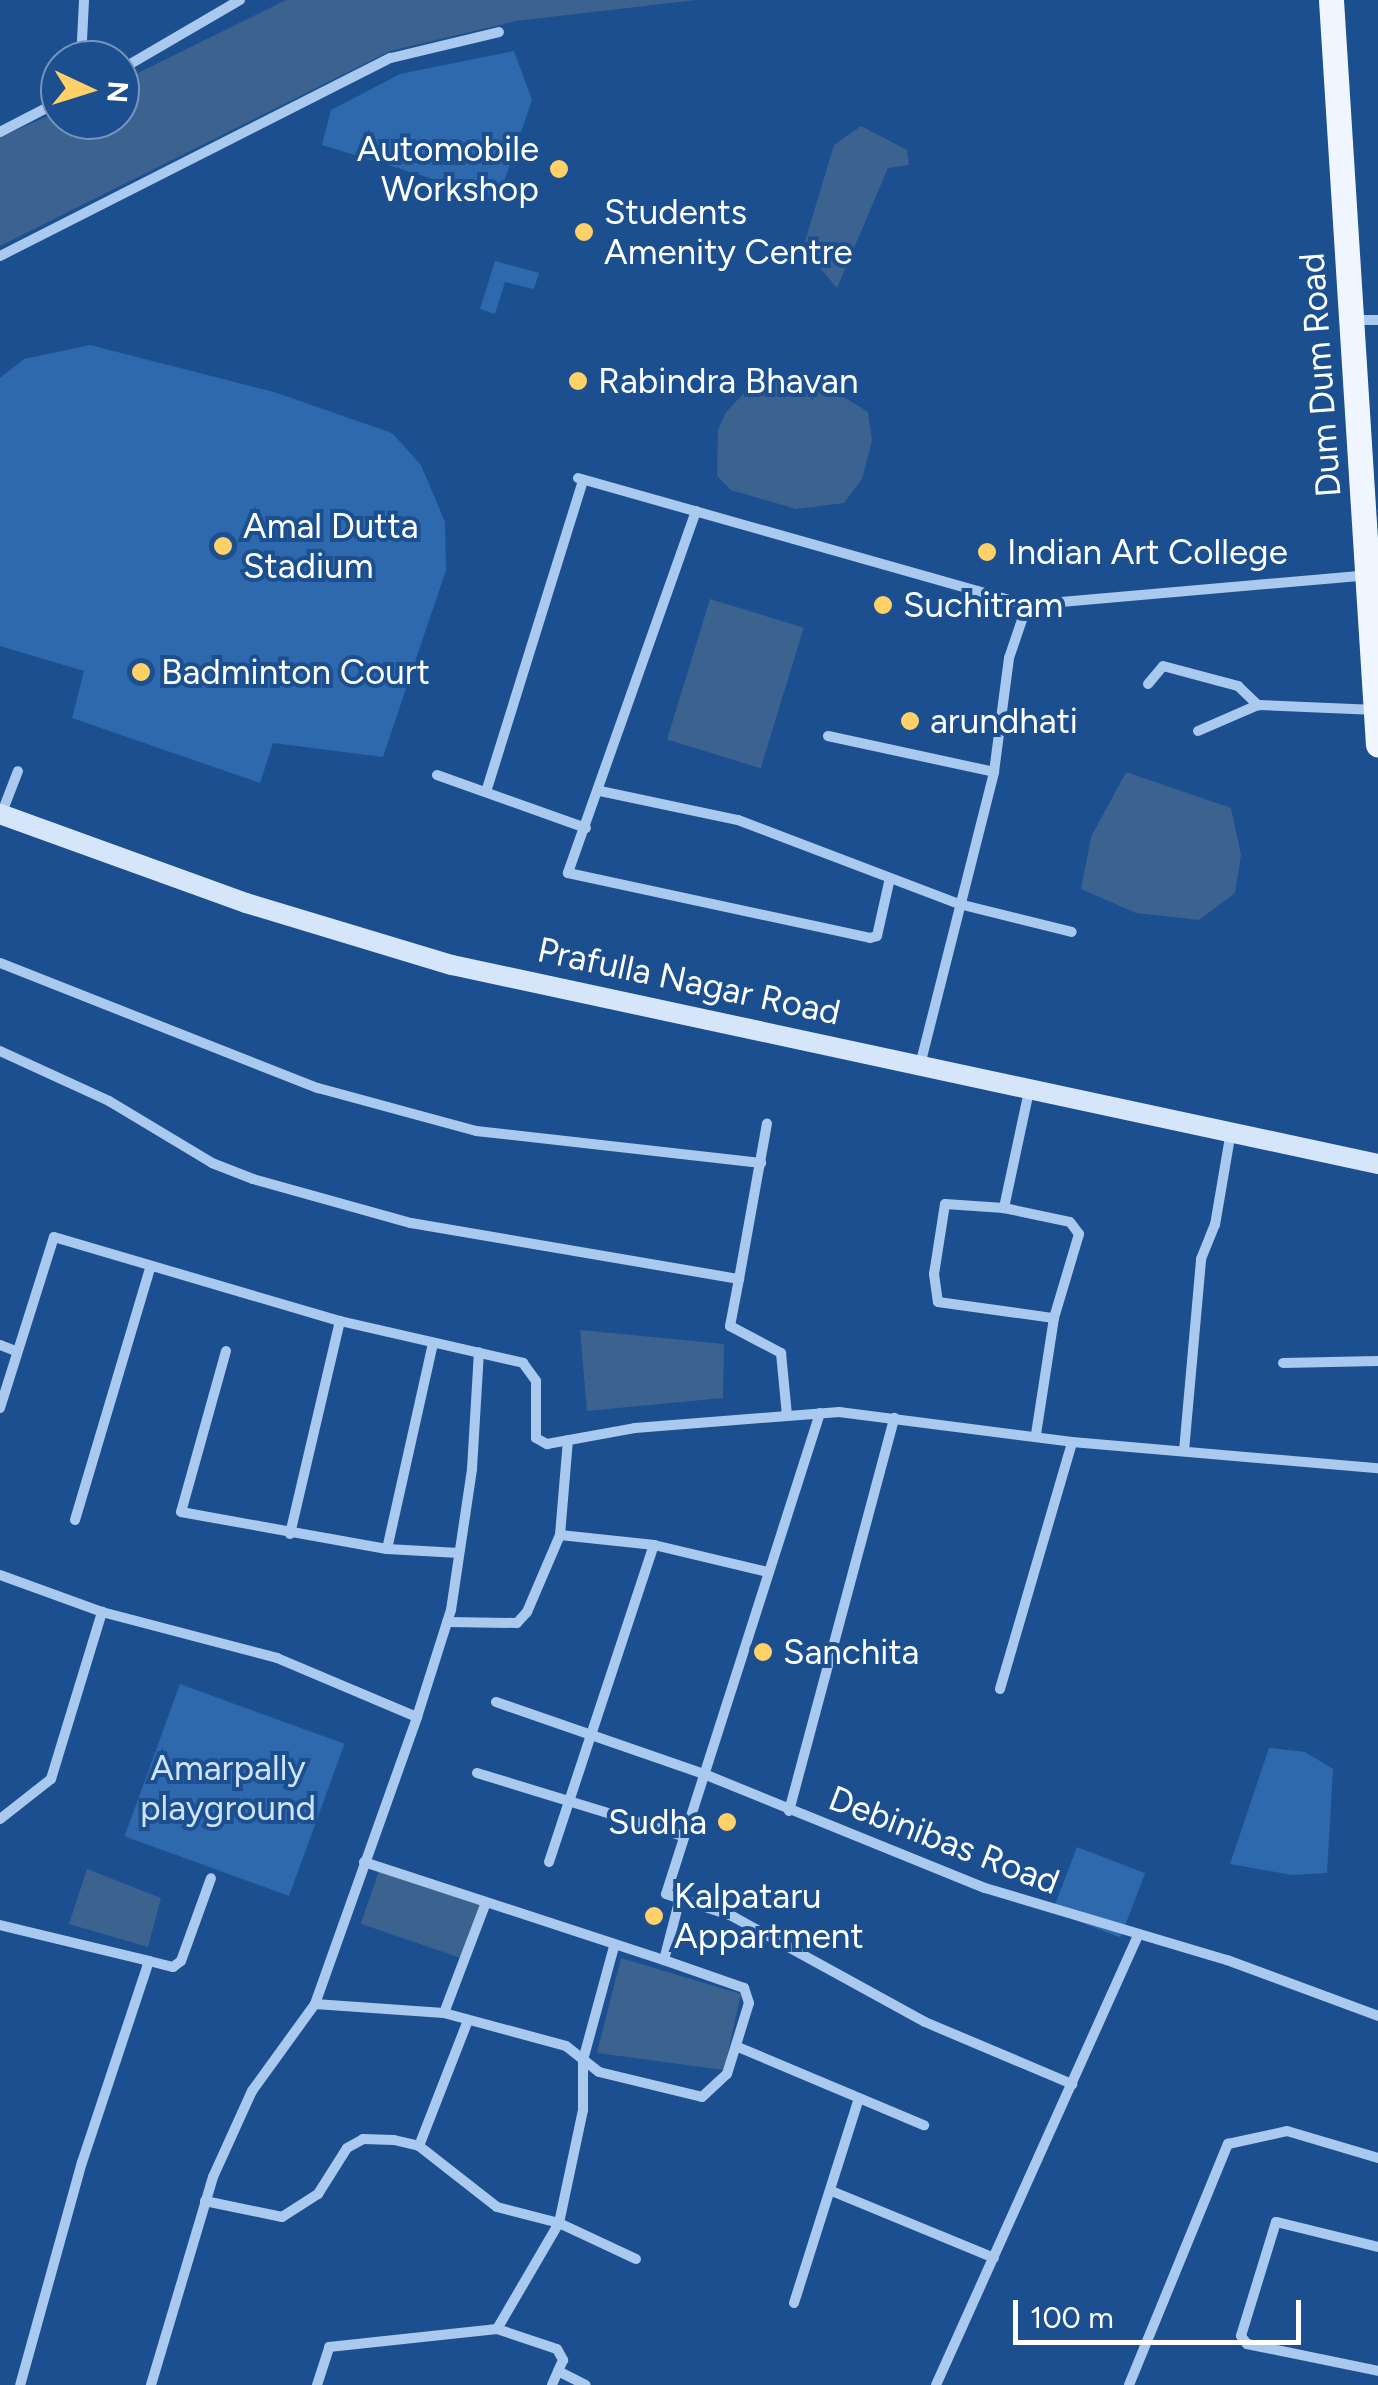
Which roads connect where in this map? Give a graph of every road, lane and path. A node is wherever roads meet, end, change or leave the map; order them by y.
1 (84, 0) edge
2 (240, 0) edge
3 (1331, 0) edge
4 (499, 32) dead end
5 (82, 40) edge
6 (140, 58) edge
7 (40, 111) edge
8 (0, 132) edge
9 (0, 256) edge
10 (1350, 320) junction
11 (1378, 320) edge
12 (696, 511) junction
13 (1370, 575) junction
14 (1026, 605) junction
15 (1376, 630) edge
16 (1148, 684) dead end
17 (1258, 705) junction
18 (1376, 710) edge
19 (1198, 731) dead end
20 (828, 736) dead end
21 (1378, 745) edge
22 (18, 771) dead end
23 (994, 772) junction
24 (437, 774) dead end
25 (600, 791) junction
26 (486, 792) junction
27 (0, 814) edge
28 (586, 828) junction
29 (890, 878) junction
30 (960, 904) junction
31 (1072, 932) dead end
32 (0, 963) edge
33 (0, 1051) edge
34 (920, 1066) junction
35 (1029, 1092) junction
36 (767, 1124) dead end
37 (1231, 1131) junction
38 (761, 1163) junction
39 (1378, 1164) edge
40 (1004, 1208) junction
41 (150, 1268) junction
42 (738, 1279) junction
43 (1054, 1318) junction
44 (340, 1321) junction
45 (433, 1343) junction
46 (0, 1345) edge
47 (16, 1351) junction
48 (226, 1351) dead end
49 (479, 1352) junction
50 (1378, 1360) edge
51 (1284, 1363) dead end
52 (0, 1408) edge
53 (820, 1413) junction
54 (787, 1414) junction
55 (894, 1418) junction
56 (1036, 1434) junction
57 (568, 1440) junction
58 (1072, 1442) junction
59 (1184, 1450) junction
60 (1378, 1468) edge
61 (75, 1520) dead end
62 (290, 1534) junction
63 (560, 1536) junction
64 (654, 1545) junction
65 (386, 1549) junction
66 (459, 1553) junction
67 (767, 1572) junction
68 (0, 1575) edge
69 (102, 1612) junction
70 (446, 1622) junction
71 (1000, 1688) dead end
72 (496, 1702) dead end
73 (417, 1717) junction
74 (591, 1735) junction
75 (477, 1774) dead end
76 (704, 1774) junction
77 (569, 1802) junction
78 (788, 1811) junction
79 (0, 1819) edge
80 (683, 1836) junction
81 (364, 1862) junction
82 (549, 1862) dead end
83 (212, 1878) dead end
84 (680, 1898) junction
85 (485, 1905) junction
86 (0, 1924) edge
87 (1138, 1936) junction
88 (614, 1947) junction
89 (664, 1960) junction
90 (148, 1961) junction
91 (315, 2004) junction
92 (444, 2013) junction
93 (1378, 2016) edge
94 (468, 2020) junction
95 (738, 2047) junction
96 (584, 2060) junction
97 (1072, 2084) junction
98 (859, 2098) junction
99 (924, 2125) dead end
100 (418, 2146) junction
101 (1378, 2158) edge
102 (834, 2192) junction
103 (206, 2201) junction
104 (559, 2223) junction
105 (1378, 2247) edge
106 (994, 2258) junction
107 (636, 2259) dead end
108 (794, 2303) dead end
109 (497, 2329) junction
110 (558, 2370) junction
111 (1378, 2371) edge
112 (20, 2385) edge
113 (150, 2385) edge
114 (317, 2385) edge
115 (552, 2385) edge
116 (586, 2385) edge
117 (936, 2385) edge
118 (1130, 2385) edge

1 - 5 street
2 - 6 street
3 - 10 main road, Dum Dum Road
4 - 9 street
7 - 8 street
10 - 11 street
10 - 13 main road, Dum Dum Road
12 - 14 street
12 - 25 street
12 - 26 street
13 - 14 street
13 - 15 main road, Dum Dum Road
14 - 23 street
15 - 18 main road, Dum Dum Road
16 - 17 street
17 - 18 street
17 - 19 street
18 - 21 main road, Dum Dum Road
20 - 23 street
22 - 27 street
23 - 30 street
24 - 26 street
25 - 28 street
25 - 29 street
26 - 28 street
27 - 34 street, Prafulla Nagar Road
28 - 29 street
29 - 30 street
30 - 31 street
30 - 34 street
32 - 38 street
33 - 42 street
34 - 35 street, Prafulla Nagar Road
35 - 37 street, Prafulla Nagar Road
35 - 40 street
36 - 38 street
37 - 39 street, Prafulla Nagar Road
37 - 59 street
38 - 42 street
40 - 43 street
40 - 43 street
41 - 44 street
41 - 47 street
41 - 61 street
42 - 54 street
43 - 56 street
44 - 45 street
44 - 62 street
45 - 49 street
45 - 65 street
46 - 47 street
47 - 52 street
48 - 62 street
49 - 57 street
49 - 66 street
50 - 51 street
53 - 54 street
53 - 55 street
53 - 67 street
54 - 57 street
55 - 56 street
55 - 78 street
56 - 58 street
57 - 63 street
58 - 59 street
58 - 71 street
59 - 60 street
62 - 65 street
63 - 64 street
63 - 70 street
64 - 67 street
64 - 74 street
65 - 66 street
66 - 70 street
67 - 76 street
68 - 69 street
69 - 73 street
69 - 79 street
70 - 73 street
72 - 74 street, Debinibas Road
73 - 81 street
74 - 76 street, Debinibas Road
74 - 77 street
75 - 77 street
76 - 78 street, Debinibas Road
76 - 80 street
77 - 80 street
77 - 82 street
78 - 87 street, Debinibas Road
80 - 84 street
81 - 85 street
81 - 91 street
83 - 90 street
84 - 89 street
84 - 97 street
85 - 88 street
85 - 92 street
86 - 90 street
87 - 93 street, Debinibas Road
87 - 97 street
88 - 89 street
88 - 96 street
89 - 95 street
90 - 112 street
91 - 92 street
91 - 103 street
92 - 94 street
94 - 96 street
94 - 100 street
95 - 96 street
95 - 98 street
96 - 104 street
97 - 106 street
98 - 99 street
98 - 102 street
100 - 103 street
100 - 104 street
101 - 118 street
102 - 106 street
102 - 108 street
103 - 113 street
104 - 107 street
104 - 109 street
105 - 111 street
106 - 117 street
109 - 110 street
109 - 114 street
110 - 115 street
110 - 116 street

